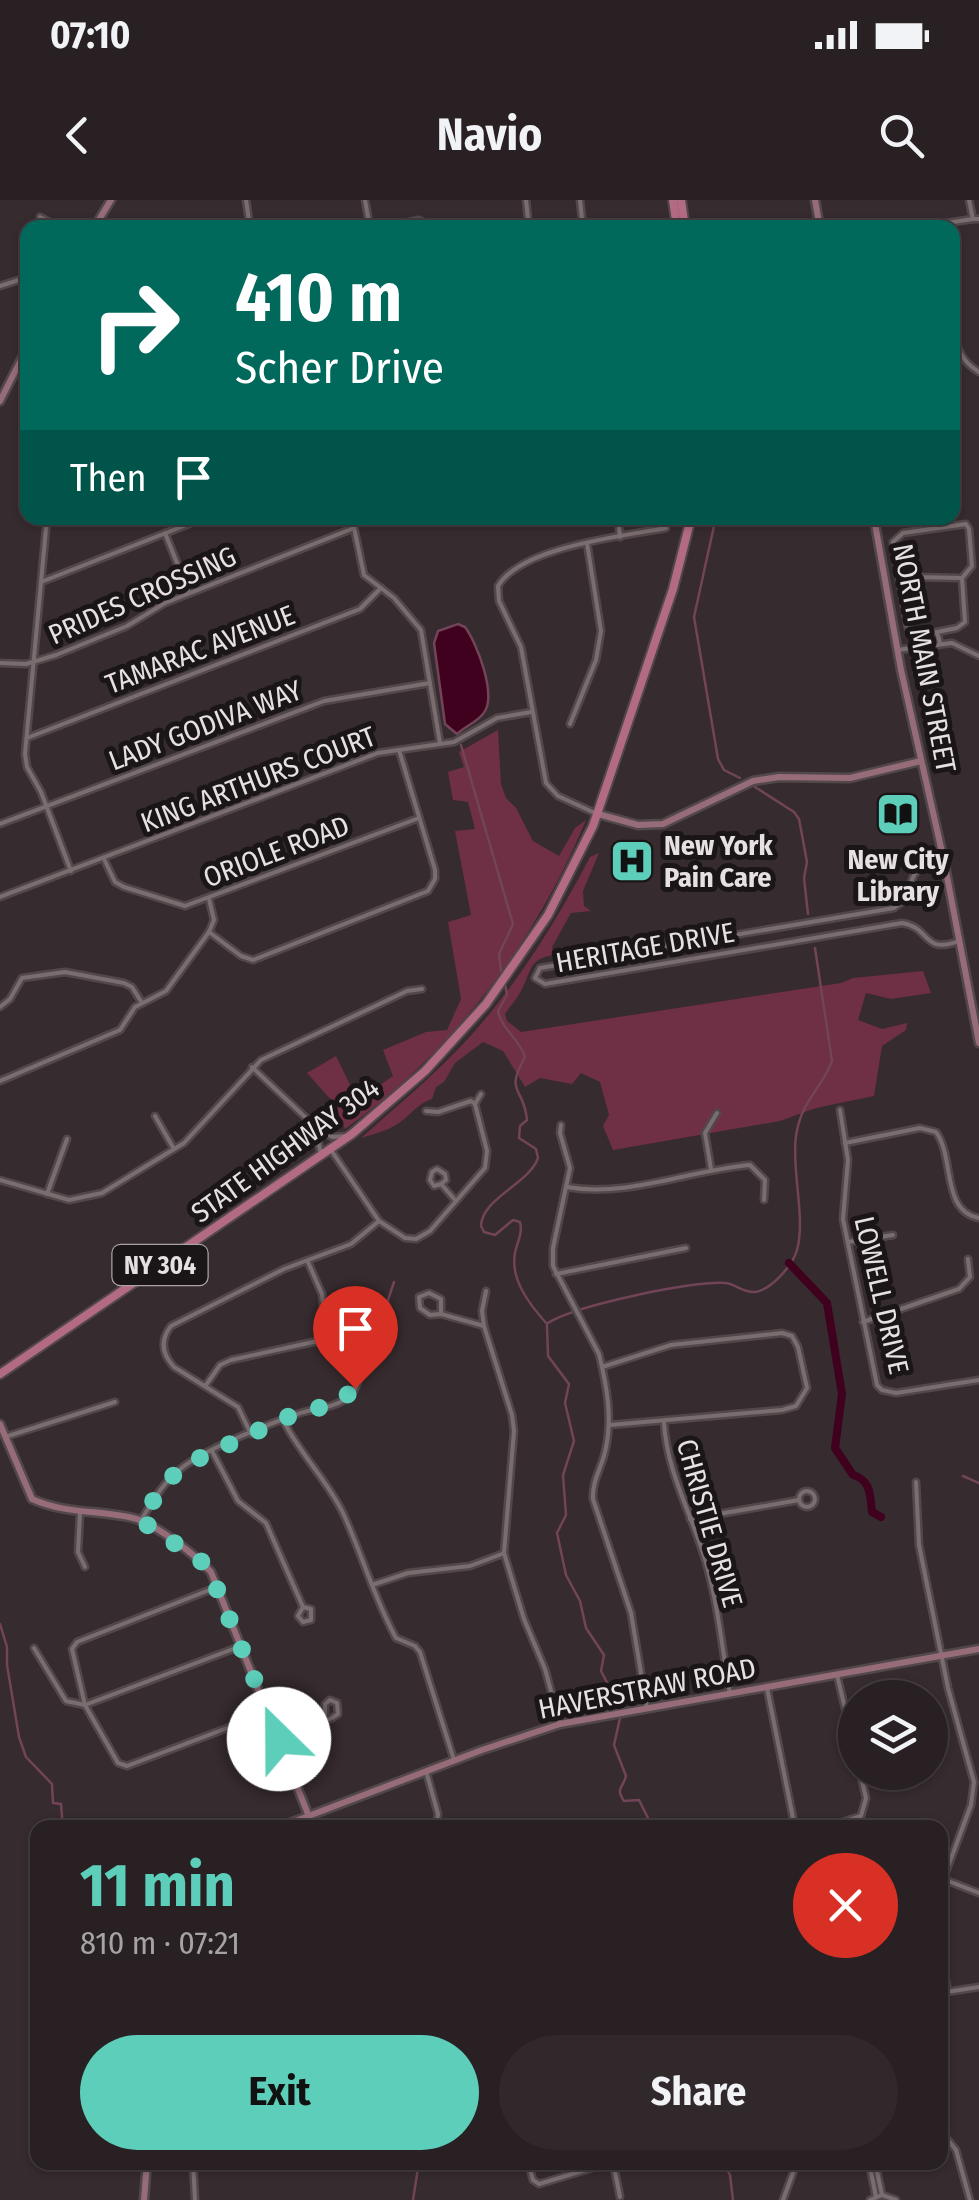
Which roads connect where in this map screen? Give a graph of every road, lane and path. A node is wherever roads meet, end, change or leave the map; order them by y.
1 (969, 200) edge
2 (40, 217) dead end
3 (976, 219) edge
4 (46, 220) edge
5 (960, 354) edge
6 (20, 362) edge
7 (979, 372) edge
8 (0, 401) edge
9 (960, 524) edge
10 (46, 525) edge
11 (186, 525) edge
12 (353, 525) edge
13 (619, 525) edge
14 (690, 525) edge
15 (875, 525) edge
16 (949, 525) edge
17 (354, 528) junction
18 (666, 528) dead end
19 (165, 533) junction
20 (620, 537) junction
21 (587, 543) junction
22 (962, 578) junction
23 (900, 581) junction
24 (41, 582) junction
25 (381, 588) junction
26 (190, 593) junction
27 (937, 632) junction
28 (940, 643) junction
29 (898, 650) junction
30 (979, 656) edge
31 (33, 662) junction
32 (0, 663) edge
33 (430, 683) junction
34 (532, 712) junction
35 (570, 724) dead end
36 (27, 738) junction
37 (440, 743) junction
38 (399, 748) junction
39 (921, 762) junction
40 (47, 806) junction
41 (598, 814) junction
42 (419, 818) junction
43 (0, 824) edge
44 (104, 858) junction
45 (944, 861) junction
46 (71, 870) junction
47 (0, 897) edge
48 (208, 898) junction
49 (810, 922) junction
50 (209, 932) junction
51 (813, 938) junction
52 (960, 940) junction
53 (689, 943) junction
54 (692, 959) junction
55 (422, 990) dead end
56 (142, 1003) junction
57 (0, 1007) edge
58 (979, 1043) edge
59 (252, 1068) junction
60 (0, 1081) edge
61 (481, 1094) dead end
62 (475, 1104) junction
63 (840, 1110) dead end
64 (426, 1111) dead end
65 (717, 1114) dead end
66 (156, 1116) dead end
67 (561, 1125) dead end
68 (314, 1126) junction
69 (352, 1134) junction
70 (67, 1138) dead end
71 (846, 1142) junction
72 (174, 1149) junction
73 (331, 1150) junction
74 (321, 1156) junction
75 (712, 1169) junction
76 (0, 1180) edge
77 (440, 1184) dead end
78 (567, 1187) junction
79 (47, 1194) junction
80 (764, 1200) dead end
81 (456, 1202) junction
82 (979, 1218) edge
83 (379, 1221) junction
84 (893, 1235) dead end
85 (848, 1242) junction
86 (686, 1248) dead end
87 (968, 1259) dead end
88 (307, 1260) junction
89 (556, 1274) junction
90 (486, 1291) dead end
91 (442, 1314) junction
92 (863, 1322) junction
93 (484, 1326) junction
94 (327, 1338) junction
95 (602, 1367) junction
96 (0, 1374) edge
97 (979, 1380) edge
98 (206, 1385) junction
99 (115, 1402) dead end
100 (282, 1420) junction
101 (664, 1422) junction
102 (0, 1424) edge
103 (610, 1425) junction
104 (251, 1434) junction
105 (5, 1437) junction
106 (212, 1451) junction
107 (916, 1482) dead end
108 (799, 1500) dead end
109 (80, 1514) junction
110 (690, 1519) junction
111 (140, 1520) junction
112 (504, 1553) junction
113 (85, 1567) dead end
114 (372, 1586) junction
115 (218, 1587) junction
116 (302, 1607) dead end
117 (241, 1646) junction
118 (34, 1648) dead end
119 (979, 1649) edge
120 (942, 1655) junction
121 (838, 1675) junction
122 (839, 1680) edge
123 (767, 1688) junction
124 (730, 1694) junction
125 (86, 1705) junction
126 (647, 1710) junction
127 (267, 1713) junction
128 (325, 1720) dead end
129 (560, 1724) junction
130 (279, 1739) junction
131 (454, 1760) junction
132 (426, 1771) junction
133 (862, 1790) edge
134 (970, 1805) junction
135 (979, 1808) edge
136 (308, 1814) junction
137 (295, 1820) edge
138 (310, 1820) edge
139 (437, 1820) edge
140 (793, 1820) edge
141 (854, 1820) edge
142 (948, 1868) edge
143 (948, 1881) edge
144 (979, 1893) edge
145 (979, 1987) edge
146 (948, 1992) edge
147 (948, 2140) edge
148 (146, 2170) edge
149 (193, 2170) edge
150 (530, 2170) edge
151 (585, 2170) edge
152 (614, 2170) edge
153 (794, 2170) edge
154 (873, 2170) edge
155 (620, 2197) dead end
156 (876, 2197) edge
157 (144, 2200) edge
158 (195, 2200) edge
159 (783, 2200) edge
160 (896, 2200) edge
161 (970, 2200) edge

1 - 3 street
2 - 4 street
5 - 7 street
6 - 8 street
9 - 22 street
10 - 24 street
11 - 19 street
12 - 17 street
13 - 20 street
14 - 41 main road, STATE HIGHWAY 304 / NY 304
15 - 29 street, NORTH MAIN STREET
16 - 23 street
17 - 25 street
17 - 26 street, PRIDES CROSSING
18 - 20 street
19 - 24 street
19 - 26 street
20 - 21 street
21 - 34 street
21 - 35 street
22 - 23 street
22 - 27 street
23 - 27 street
24 - 31 street
25 - 33 street
25 - 36 street, TAMARAC AVENUE
26 - 31 street, PRIDES CROSSING
27 - 28 street
28 - 29 street
28 - 30 street
29 - 39 street, NORTH MAIN STREET
31 - 32 street, PRIDES CROSSING
31 - 36 street
33 - 37 street
33 - 40 street, LADY GODIVA WAY
34 - 37 street, KING ARTHURS COURT
34 - 41 street
36 - 40 street
37 - 38 street, KING ARTHURS COURT
38 - 42 street
38 - 44 street, KING ARTHURS COURT
39 - 41 street
39 - 45 street, NORTH MAIN STREET
40 - 43 street, LADY GODIVA WAY
40 - 46 street
41 - 69 main road, STATE HIGHWAY 304 / NY 304
42 - 48 street, ORIOLE ROAD
42 - 50 street
44 - 46 street, KING ARTHURS COURT
44 - 48 street, ORIOLE ROAD
45 - 49 street, HERITAGE DRIVE
45 - 52 street, NORTH MAIN STREET
46 - 47 street, KING ARTHURS COURT
48 - 50 street
49 - 51 street
49 - 53 street, HERITAGE DRIVE
50 - 56 street
51 - 52 street, HERITAGE DRIVE
51 - 54 street, HERITAGE DRIVE
52 - 58 street, NORTH MAIN STREET
53 - 54 street
53 - 54 street, HERITAGE DRIVE
55 - 59 street
56 - 57 street
56 - 60 street
59 - 68 street
59 - 72 street
61 - 62 street
62 - 64 street
62 - 81 street
63 - 71 street, LOWELL DRIVE
65 - 75 street
66 - 72 street
67 - 78 street
68 - 69 street
68 - 74 street
69 - 73 main road, STATE HIGHWAY 304 / NY 304
70 - 79 street
71 - 82 street
71 - 85 street, LOWELL DRIVE
72 - 79 street
73 - 74 main road, STATE HIGHWAY 304 / NY 304
73 - 83 street
74 - 96 main road, STATE HIGHWAY 304 / NY 304
75 - 78 street
75 - 80 street
76 - 79 street
77 - 81 street
78 - 89 street
81 - 83 street
83 - 88 street
84 - 85 street
85 - 92 street, LOWELL DRIVE
86 - 89 street
87 - 92 street
88 - 94 street
88 - 98 street
89 - 95 street
90 - 93 street
91 - 91 street
91 - 93 street
92 - 97 street, LOWELL DRIVE
93 - 112 street
94 - 98 street
94 - 100 street
95 - 101 street
95 - 103 street
98 - 104 street
99 - 105 street
100 - 104 street
100 - 114 street
101 - 103 street
101 - 110 street, CHRISTIE DRIVE
102 - 105 street
103 - 126 street
104 - 106 street
105 - 109 street
106 - 111 street
106 - 116 street
107 - 120 street
108 - 110 street
109 - 111 street
109 - 113 street
110 - 124 street, CHRISTIE DRIVE
111 - 115 street
112 - 114 street
112 - 129 street
114 - 131 street
115 - 117 street
115 - 125 street
117 - 125 street
117 - 127 street
118 - 125 street
119 - 120 street, HAVERSTRAW ROAD
120 - 121 street, HAVERSTRAW ROAD
120 - 134 street
121 - 122 street
121 - 123 street, HAVERSTRAW ROAD
123 - 124 street, HAVERSTRAW ROAD
123 - 140 street
124 - 126 street, HAVERSTRAW ROAD
125 - 127 street
126 - 129 street, HAVERSTRAW ROAD
127 - 130 street
128 - 130 street
129 - 131 street, HAVERSTRAW ROAD
130 - 136 street
131 - 132 street, HAVERSTRAW ROAD
132 - 136 street, HAVERSTRAW ROAD
132 - 139 street
133 - 141 street
134 - 135 street
134 - 142 street
136 - 137 street, HAVERSTRAW ROAD
136 - 138 street
143 - 144 street
145 - 146 street
147 - 161 street
148 - 157 street
149 - 158 street
150 - 151 street
152 - 155 street
153 - 159 street
154 - 156 street
156 - 160 street

